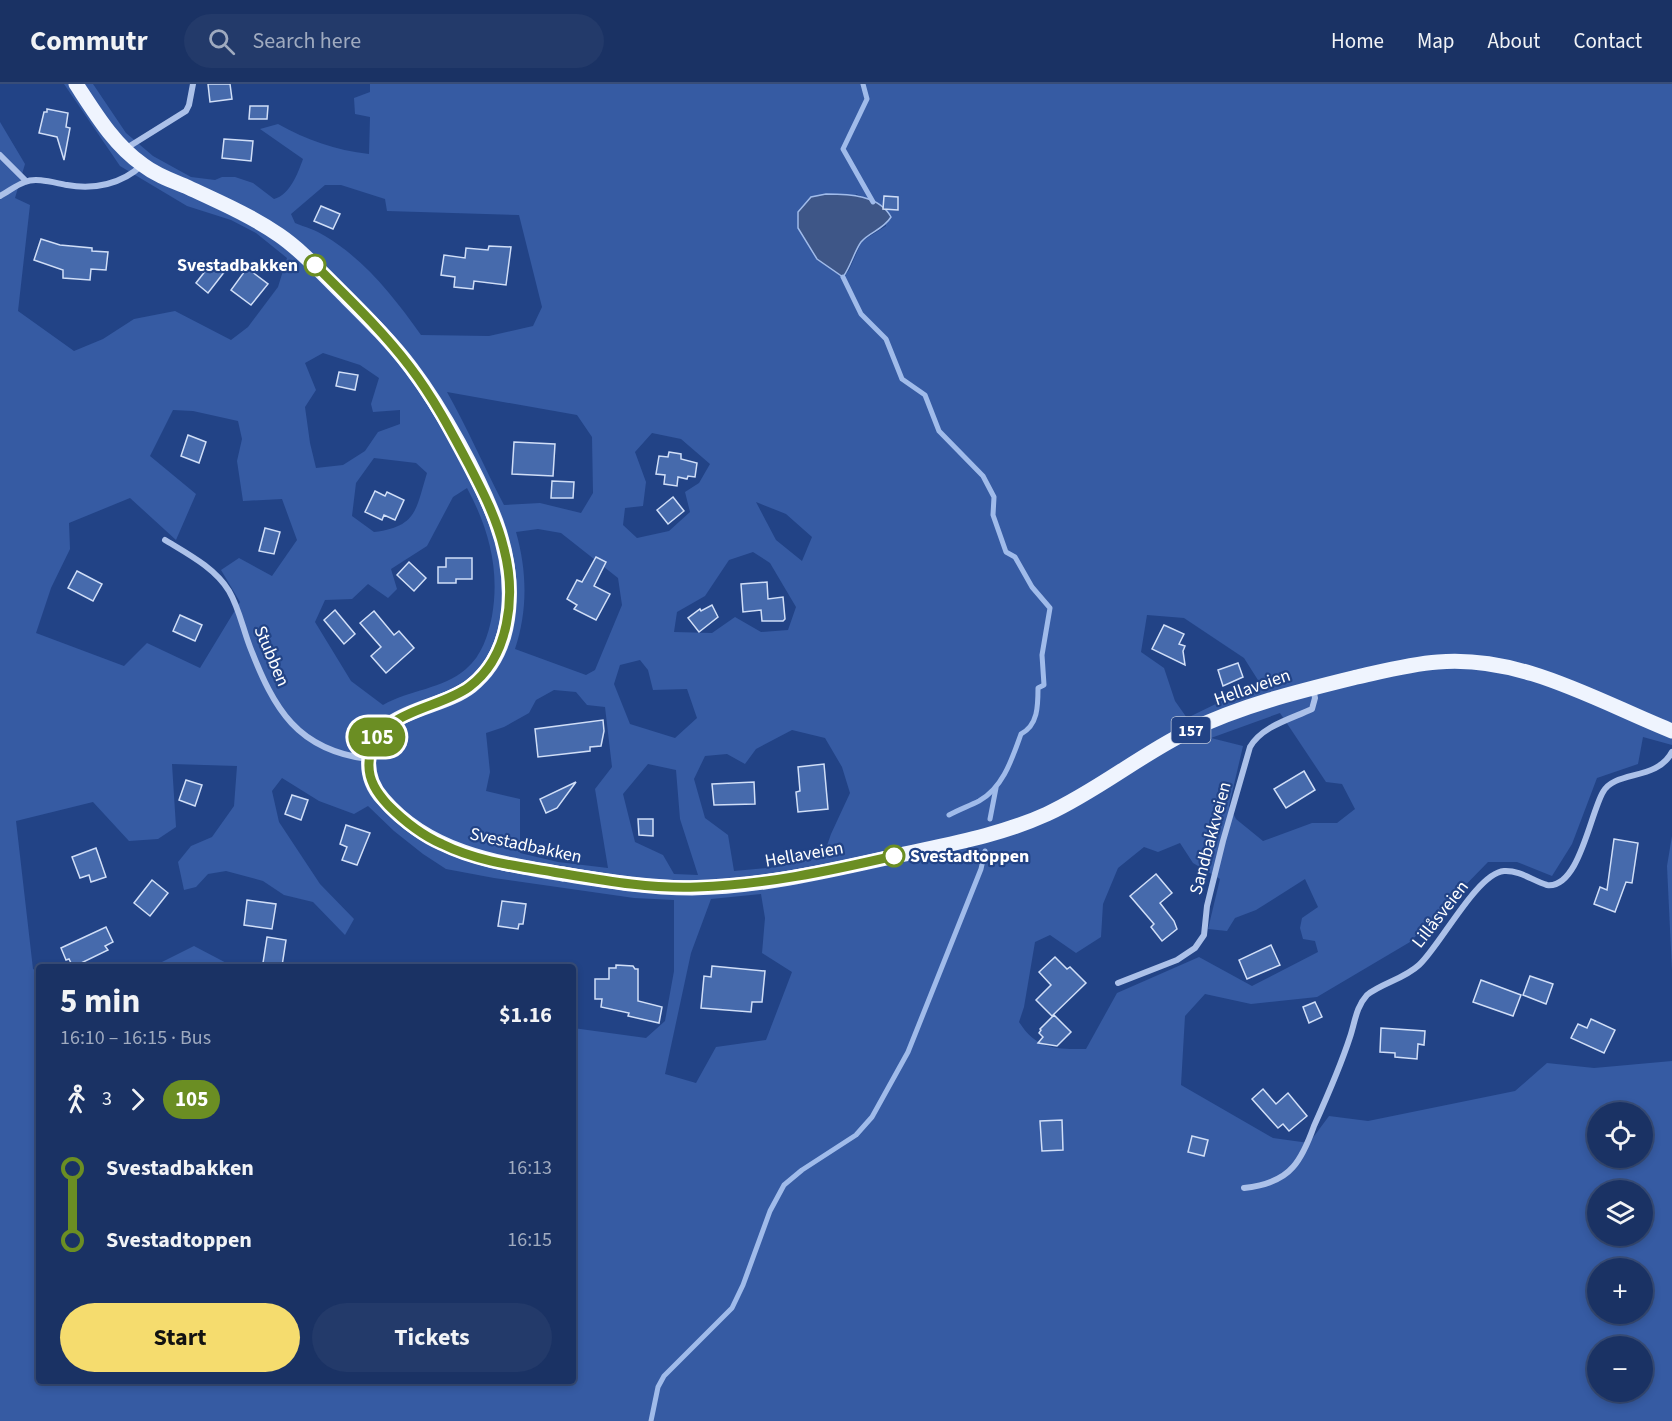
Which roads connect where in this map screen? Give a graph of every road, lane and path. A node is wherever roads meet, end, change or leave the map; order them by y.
1 (76, 84) edge
2 (194, 84) edge
3 (124, 149) junction
4 (0, 155) edge
5 (142, 165) junction
6 (26, 181) junction
7 (0, 196) edge
8 (165, 540) dead end
9 (1313, 688) junction
10 (1672, 731) edge
11 (1672, 752) edge
12 (369, 760) junction
13 (718, 886) joint
14 (1118, 983) dead end
15 (1244, 1188) dead end

1 - 3 main road
2 - 3 street
3 - 5 main road
4 - 6 street
5 - 6 street
5 - 12 main road
6 - 7 street
8 - 12 street, Stubben
9 - 10 main road, Hellaveien / 157
9 - 13 main road, Hellaveien / 157
9 - 14 street, Sandbakkveien
11 - 15 street, Lillåsveien
12 - 13 main road, Svestadbakken / 157

